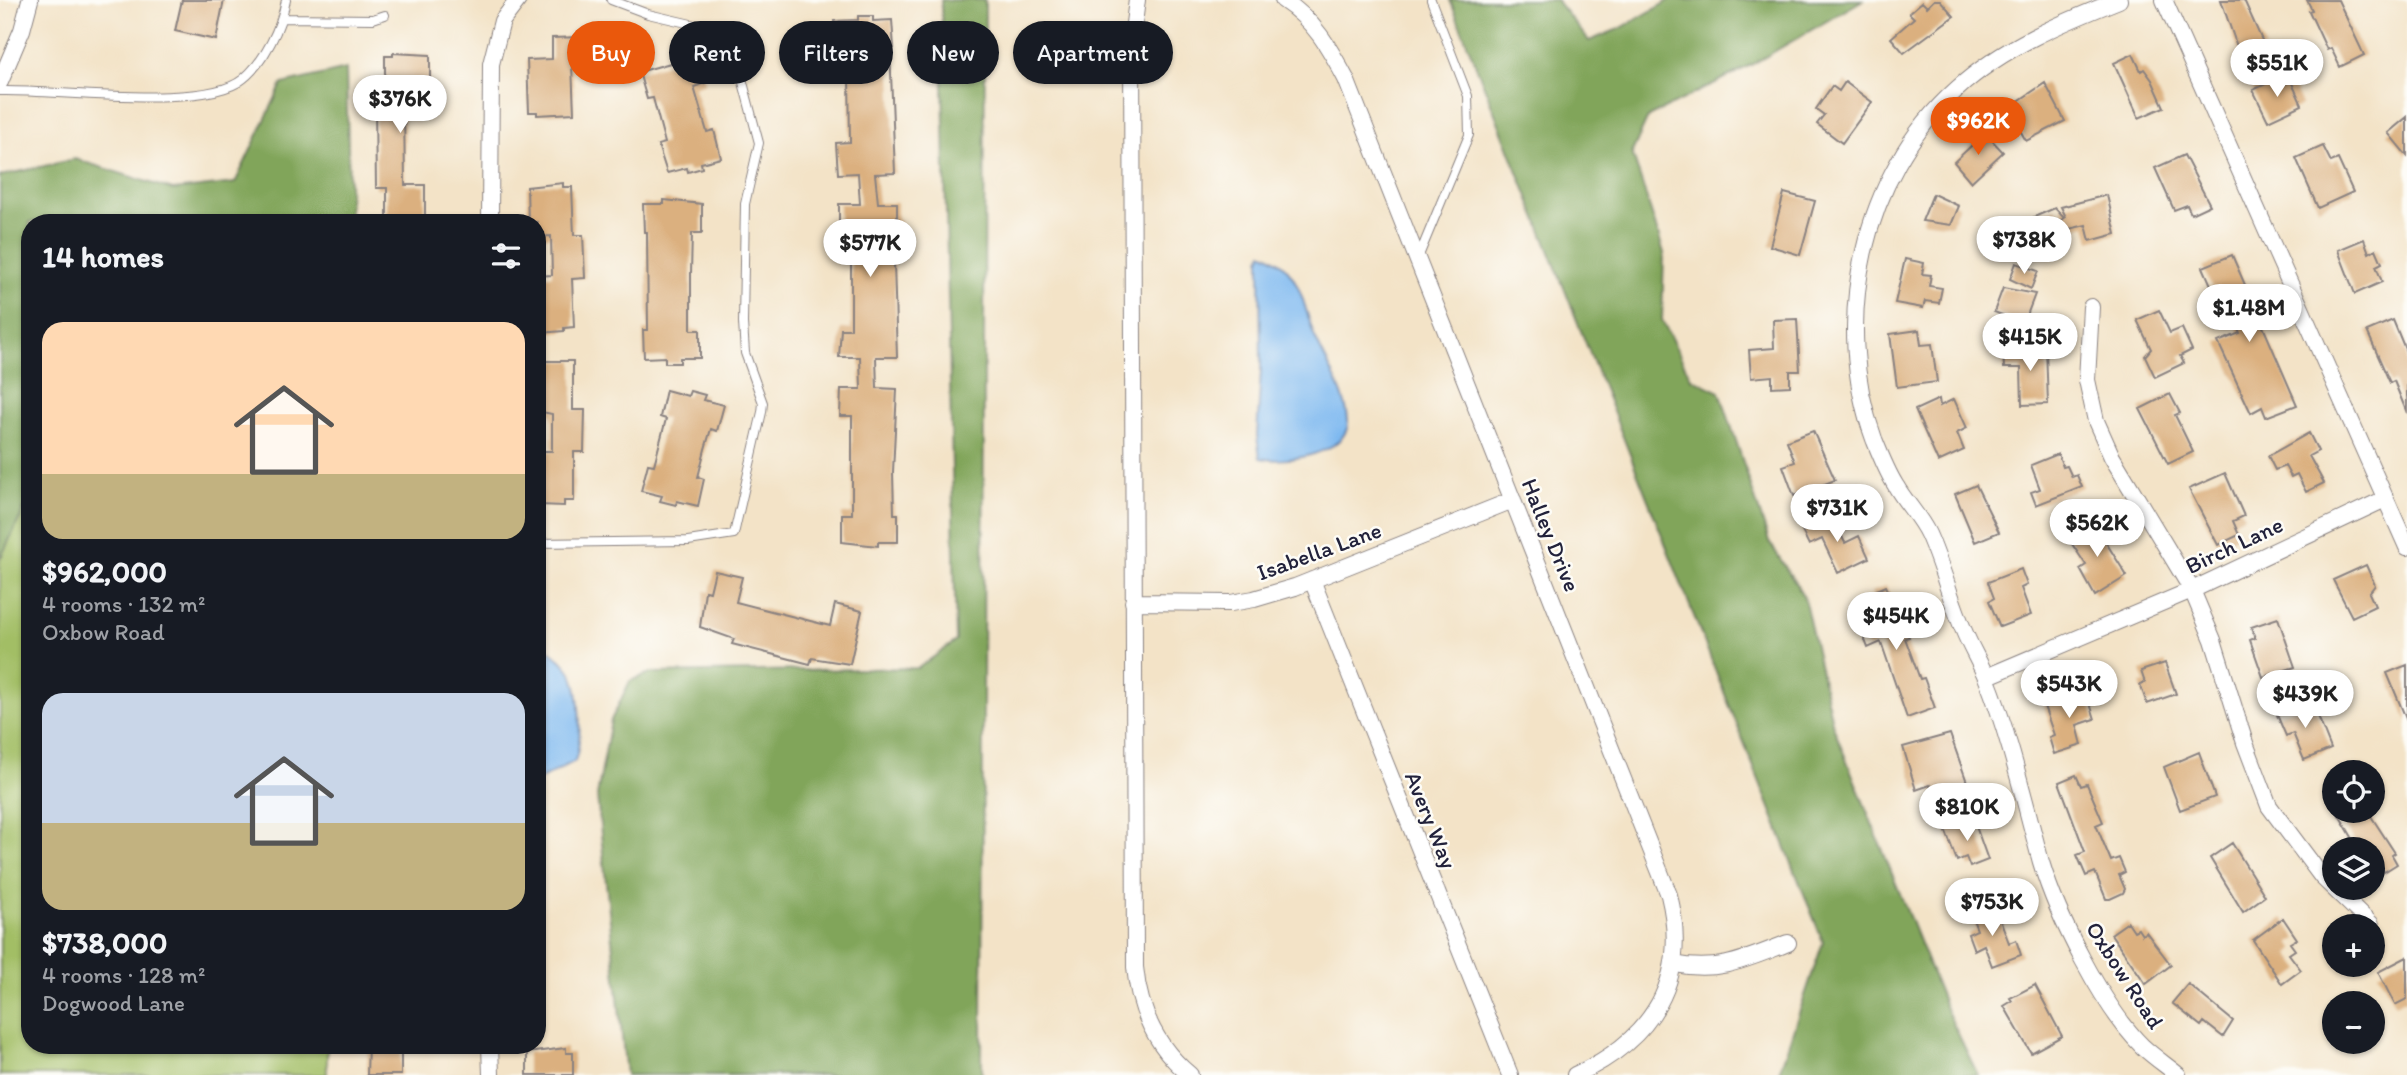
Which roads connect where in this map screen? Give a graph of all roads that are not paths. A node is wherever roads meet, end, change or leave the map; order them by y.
1 (30, 0) edge
2 (286, 0) edge
3 (518, 0) edge
4 (611, 0) edge
5 (1138, 0) edge
6 (1283, 0) edge
7 (1431, 0) edge
8 (2119, 0) edge
9 (2164, 0) edge
10 (385, 15) dead end
11 (283, 18) junction
12 (0, 82) edge
13 (0, 91) edge
14 (490, 214) edge
15 (1418, 258) junction
16 (2091, 307) dead end
17 (2385, 499) junction
18 (1513, 500) junction
19 (546, 542) edge
20 (2407, 547) edge
21 (1312, 580) junction
22 (2192, 590) junction
23 (1133, 602) junction
24 (1986, 677) junction
25 (2361, 914) edge
26 (1788, 943) dead end
27 (1674, 964) junction
28 (490, 1054) edge
29 (491, 1075) edge
30 (1190, 1075) edge
31 (1510, 1075) edge
32 (1575, 1075) edge
33 (2178, 1075) edge

1 - 12 street
2 - 11 lane
3 - 14 street
4 - 19 lane
5 - 23 street
6 - 15 street, Halley Drive
7 - 15 lane
8 - 24 street, Oxbow Road
9 - 17 street
10 - 11 lane
11 - 13 lane
15 - 18 street, Halley Drive
16 - 22 street
17 - 20 street
17 - 22 street, Birch Lane
18 - 21 street, Isabella Lane
18 - 27 street, Halley Drive
21 - 23 street, Isabella Lane
21 - 31 street, Avery Way
22 - 24 street, Birch Lane
22 - 25 street
23 - 30 street
24 - 33 street, Oxbow Road
26 - 27 street
27 - 32 street, Halley Drive
28 - 29 street

